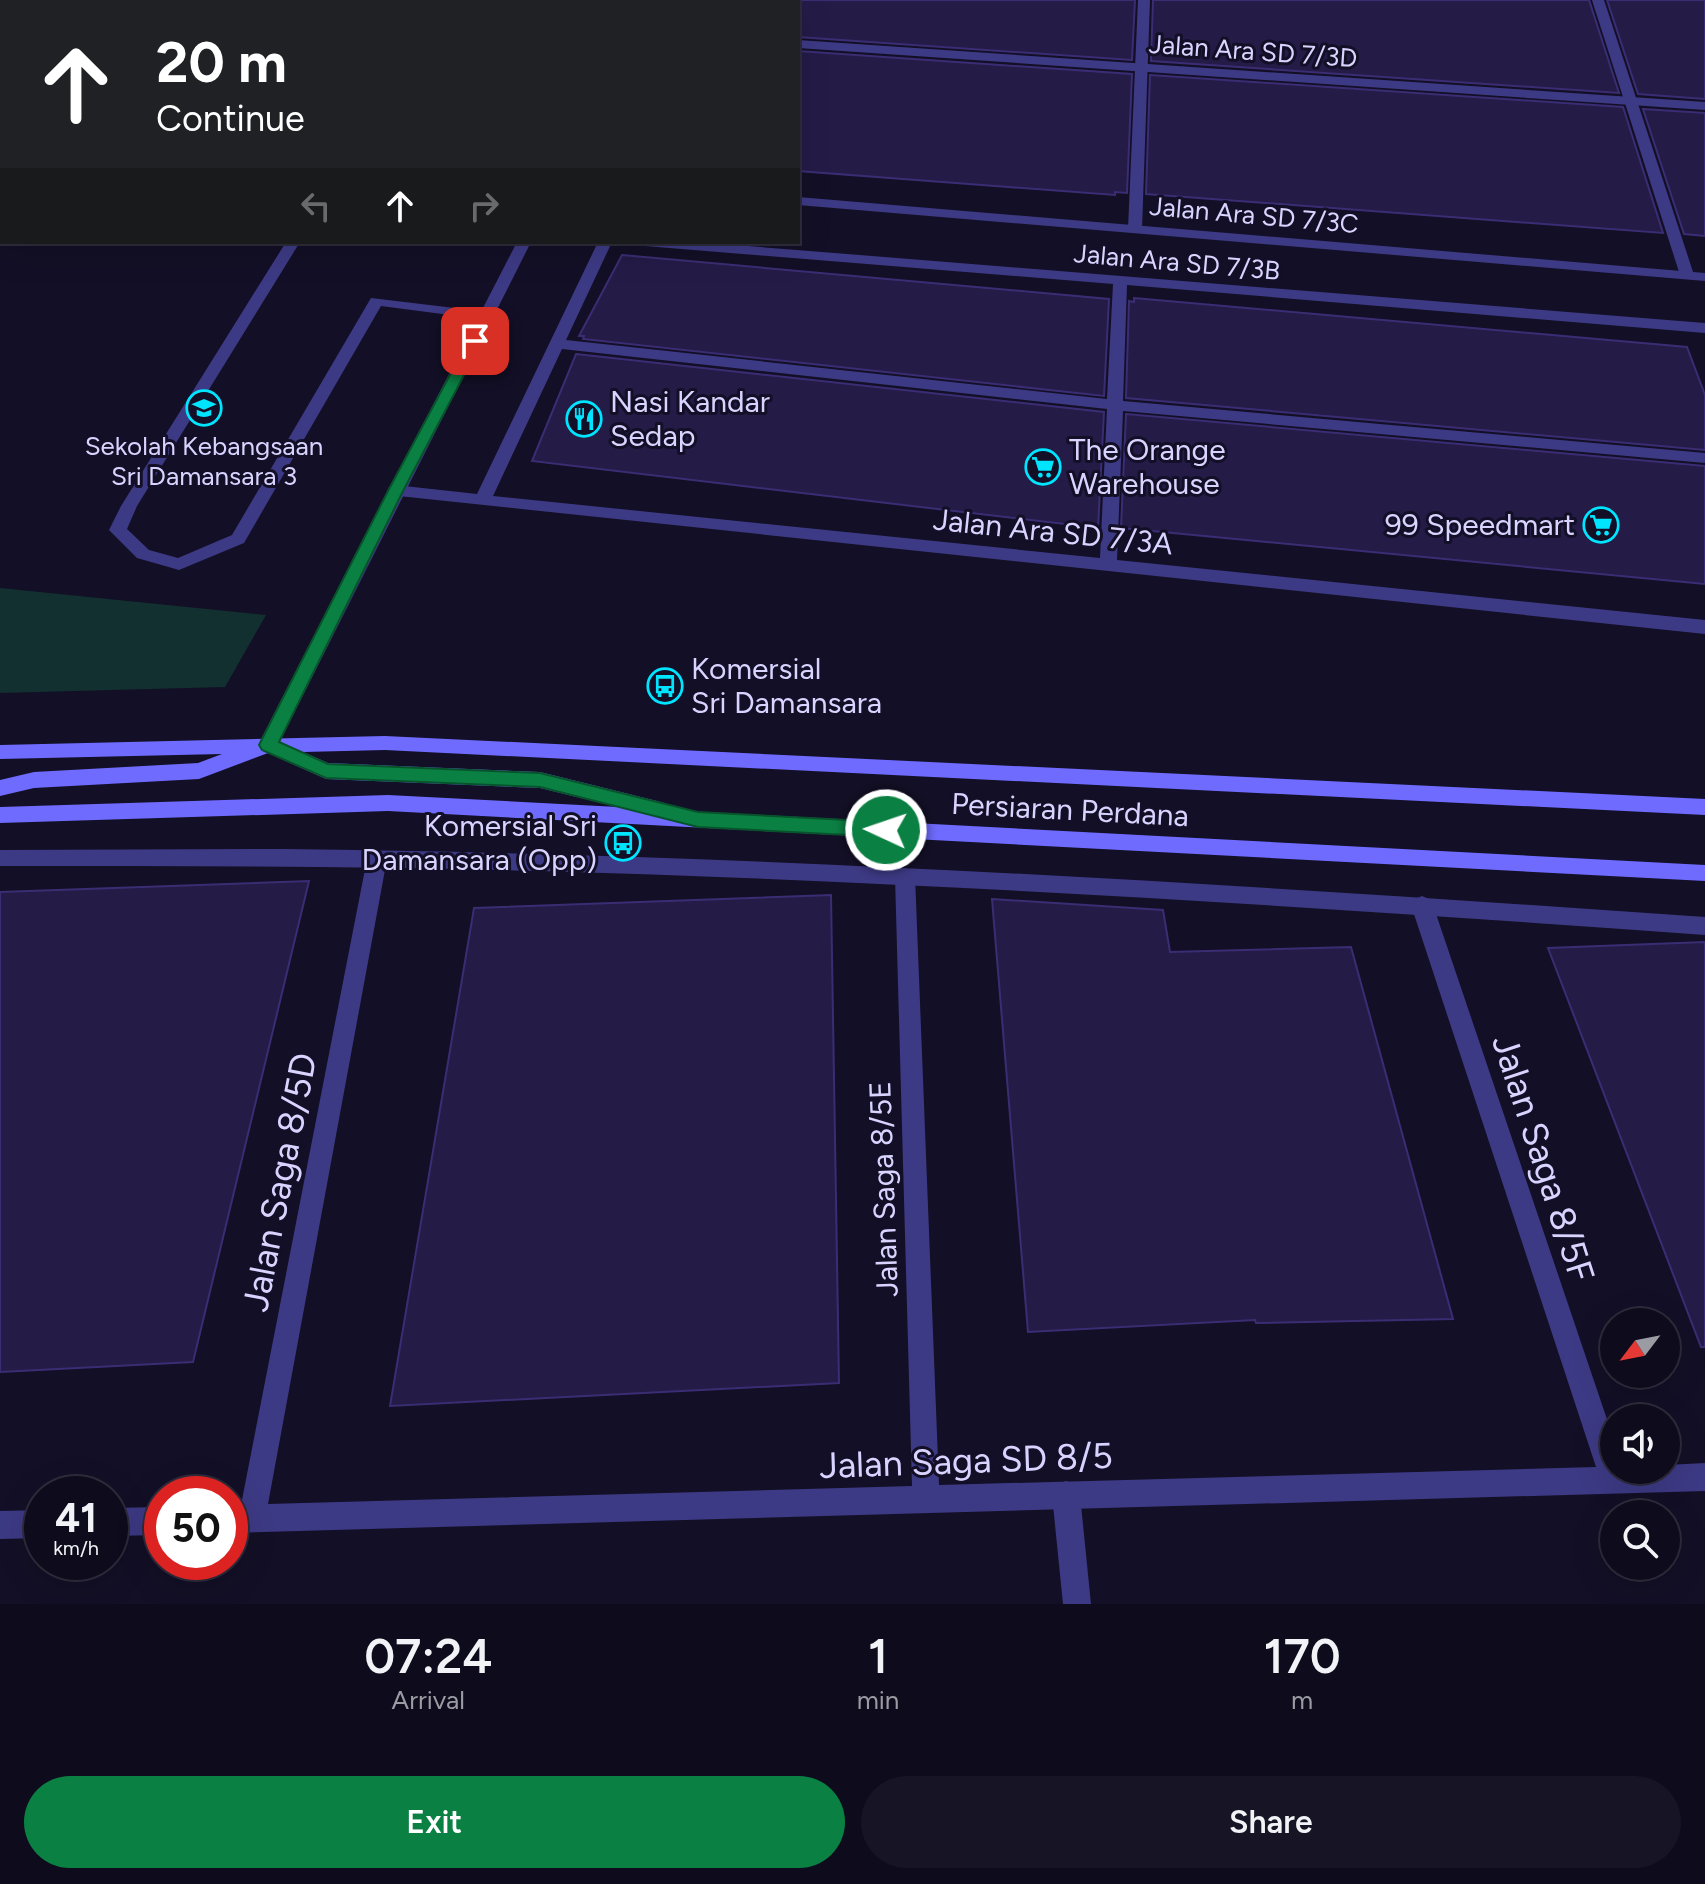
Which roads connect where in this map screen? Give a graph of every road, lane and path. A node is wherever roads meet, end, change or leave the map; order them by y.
1 (1144, 0) edge
2 (1598, 0) edge
3 (800, 44) edge
4 (1140, 67) junction
5 (1631, 100) junction
6 (1705, 106) edge
7 (800, 201) edge
8 (1135, 229) junction
9 (292, 244) edge
10 (523, 244) edge
11 (604, 244) edge
12 (669, 244) edge
13 (1687, 275) junction
14 (1705, 277) edge
15 (1120, 282) junction
16 (488, 316) junction
17 (1705, 328) edge
18 (557, 344) junction
19 (1115, 405) junction
20 (1705, 458) edge
21 (395, 491) junction
22 (482, 500) junction
23 (1108, 565) junction
24 (1705, 627) edge
25 (268, 745) junction
26 (0, 752) edge
27 (0, 788) edge
28 (1705, 807) edge
29 (0, 815) edge
30 (698, 820) junction
31 (0, 858) edge
32 (377, 859) junction
33 (1705, 873) edge
34 (905, 876) junction
35 (1422, 905) junction
36 (1705, 926) edge
37 (1600, 1438) edge
38 (1705, 1477) edge
39 (1680, 1478) edge
40 (1600, 1480) edge
41 (248, 1485) edge
42 (1066, 1495) junction
43 (926, 1499) junction
44 (248, 1519) edge
45 (24, 1524) edge
46 (0, 1525) edge
47 (1077, 1604) edge

1 - 4 street
2 - 5 street
3 - 4 street, Jalan Ara SD 7/3D
4 - 5 street, Jalan Ara SD 7/3D
4 - 8 street
5 - 6 street, Jalan Ara SD 7/3D
5 - 13 street
7 - 8 street, Jalan Ara SD 7/3C
8 - 13 street, Jalan Ara SD 7/3C
9 - 16 street
10 - 16 street
11 - 18 street
12 - 15 street, Jalan Ara SD 7/3B
13 - 14 street, Jalan Ara SD 7/3C
15 - 17 street, Jalan Ara SD 7/3B
15 - 19 street
16 - 21 street
18 - 19 street
18 - 22 street
19 - 20 street
19 - 23 street
21 - 22 street, Jalan Ara SD 7/3A
21 - 25 street
22 - 23 street, Jalan Ara SD 7/3A
23 - 24 street, Jalan Ara SD 7/3A
25 - 26 main road, Persiaran Perdana
25 - 27 main road
25 - 28 main road, Persiaran Perdana
25 - 30 main road
29 - 30 main road, Persiaran Perdana
30 - 33 main road, Persiaran Perdana
31 - 32 street
32 - 34 street
32 - 41 street, Jalan Saga 8/5D
34 - 35 street
34 - 43 street, Jalan Saga 8/5E
35 - 36 street
35 - 37 street, Jalan Saga 8/5F
38 - 39 street, Jalan Saga SD 8/5
40 - 42 street, Jalan Saga SD 8/5
42 - 43 street, Jalan Saga SD 8/5
42 - 47 street
43 - 44 street, Jalan Saga SD 8/5
45 - 46 street

